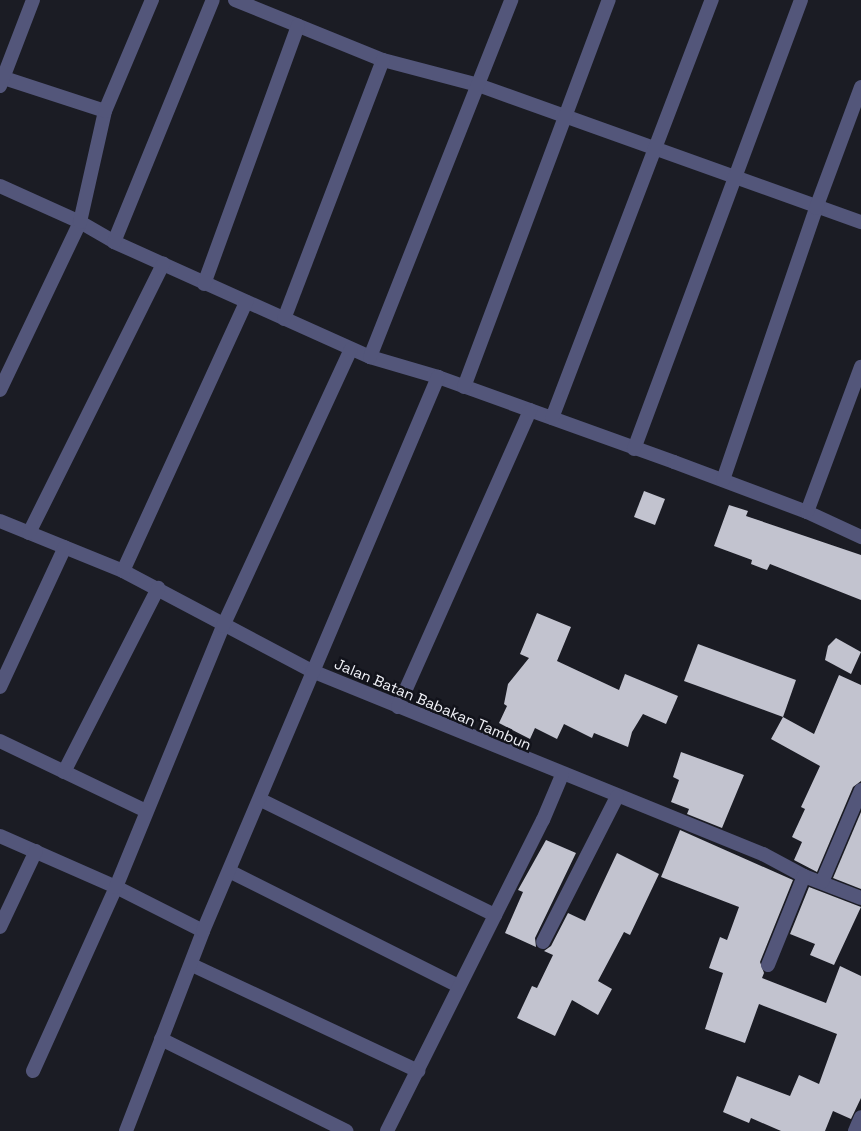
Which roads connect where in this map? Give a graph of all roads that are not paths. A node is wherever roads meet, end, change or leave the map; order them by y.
1 (33, 0) edge
2 (152, 0) edge
3 (212, 0) edge
4 (235, 0) edge
5 (511, 0) edge
6 (609, 0) edge
7 (712, 0) edge
8 (801, 0) edge
9 (298, 26) junction
10 (383, 60) junction
11 (2, 82) edge
12 (478, 85) junction
13 (861, 87) edge
14 (105, 111) junction
15 (567, 116) junction
16 (656, 151) junction
17 (733, 178) junction
18 (0, 186) edge
19 (816, 208) junction
20 (80, 222) junction
21 (861, 222) edge
22 (114, 242) junction
23 (163, 264) junction
24 (204, 284) junction
25 (246, 302) junction
26 (284, 320) junction
27 (351, 349) junction
28 (370, 357) junction
29 (861, 367) edge
30 (438, 377) junction
31 (464, 387) junction
32 (0, 390) edge
33 (530, 410) junction
34 (552, 418) junction
35 (634, 449) junction
36 (723, 480) junction
37 (807, 512) junction
38 (0, 522) edge
39 (29, 532) junction
40 (861, 537) edge
41 (65, 547) junction
42 (123, 571) junction
43 (158, 588) junction
44 (223, 626) junction
45 (312, 671) junction
46 (0, 687) edge
47 (398, 707) junction
48 (0, 741) edge
49 (64, 772) junction
50 (562, 775) junction
51 (861, 790) edge
52 (617, 797) junction
53 (261, 800) junction
54 (146, 811) junction
55 (0, 836) edge
56 (36, 851) junction
57 (231, 872) junction
58 (804, 876) junction
59 (822, 882) junction
60 (116, 886) junction
61 (861, 898) edge
62 (495, 915) junction
63 (0, 927) edge
64 (203, 932) junction
65 (543, 942) dead end
66 (192, 965) junction
67 (768, 965) dead end
68 (460, 986) junction
69 (161, 1039) junction
70 (33, 1071) dead end
71 (418, 1071) junction
72 (861, 1117) edge
73 (126, 1131) edge
74 (346, 1131) edge
75 (387, 1131) edge
76 (855, 1131) edge

1 - 11 street
2 - 14 street
3 - 22 street
4 - 9 street
5 - 12 street
6 - 15 street
7 - 16 street
8 - 17 street
9 - 10 street
9 - 24 street
10 - 12 street
10 - 26 street
11 - 14 street
12 - 15 street
12 - 28 street
13 - 19 street
14 - 20 street
15 - 16 street
15 - 31 street
16 - 17 street
16 - 34 street
17 - 19 street
17 - 35 street
18 - 20 street
19 - 21 street
19 - 36 street
20 - 22 street
20 - 32 street
22 - 23 street
23 - 24 street
23 - 39 street
24 - 25 street
25 - 26 street
25 - 42 street
26 - 27 street
27 - 28 street
27 - 44 street
28 - 30 street
29 - 37 street
30 - 31 street
30 - 45 street
31 - 33 street
33 - 34 street
33 - 47 street
34 - 35 street
35 - 36 street
36 - 37 street
37 - 40 street
38 - 39 street, Jalan Batan Babakan Tambun
39 - 41 street, Jalan Batan Babakan Tambun
41 - 42 street, Jalan Batan Babakan Tambun
41 - 46 street
42 - 43 street, Jalan Batan Babakan Tambun
43 - 44 street, Jalan Batan Babakan Tambun
43 - 49 street
44 - 45 street, Jalan Batan Babakan Tambun
44 - 54 street
45 - 47 street, Jalan Batan Babakan Tambun
45 - 53 street
47 - 50 street, Jalan Batan Babakan Tambun
48 - 49 street
49 - 54 street
50 - 52 street, Jalan Batan Babakan Tambun
50 - 62 street
51 - 59 street
52 - 58 street, Jalan Batan Babakan Tambun
52 - 65 street
53 - 57 street
53 - 62 street
54 - 60 street
55 - 56 street
56 - 60 street
56 - 63 street
57 - 64 street
57 - 68 street
58 - 59 street, Jalan Batan Babakan Tambun
58 - 67 street
59 - 61 street, Jalan Batan Babakan Tambun
60 - 64 street
60 - 70 street
62 - 68 street
64 - 66 street
66 - 69 street
66 - 71 street
68 - 71 street
69 - 73 street
69 - 74 street
71 - 75 street
72 - 76 street

